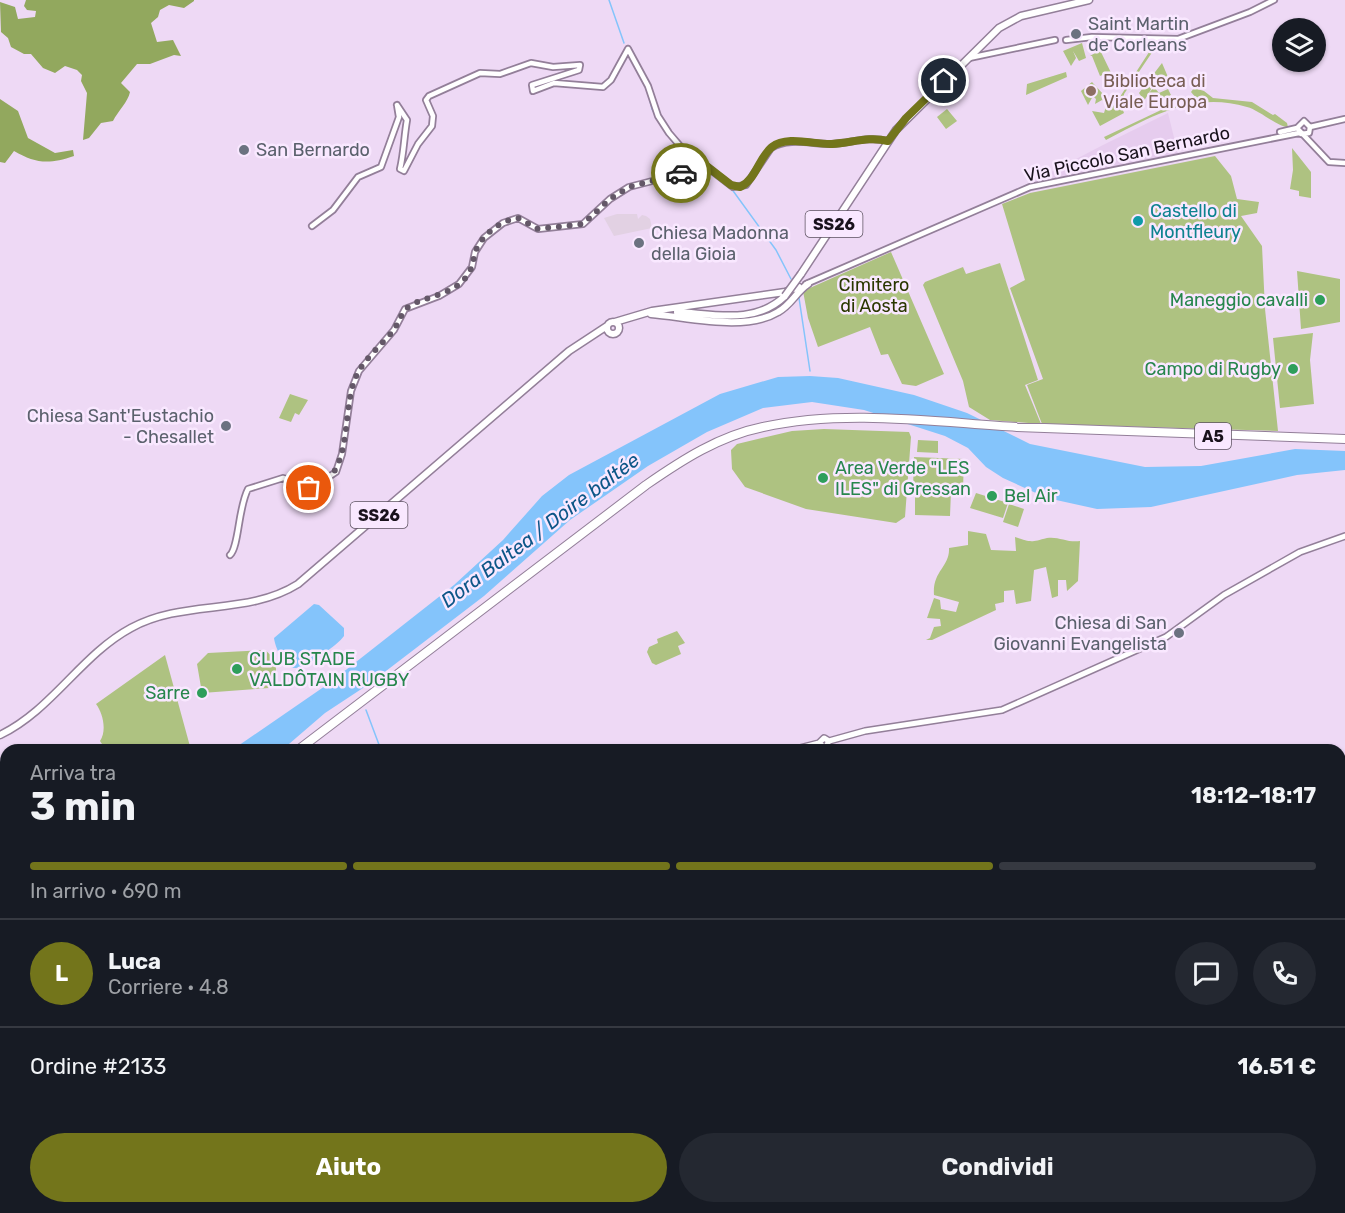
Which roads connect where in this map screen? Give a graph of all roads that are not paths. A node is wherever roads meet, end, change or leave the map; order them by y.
1 (1089, 0) edge
2 (1274, 0) edge
3 (1055, 40) dead end
4 (1066, 40) dead end
5 (967, 59) junction
6 (1345, 119) edge
7 (1310, 127) junction
8 (1299, 132) junction
9 (888, 141) junction
10 (1345, 163) edge
11 (703, 164) junction
12 (312, 226) dead end
13 (807, 284) junction
14 (799, 287) joint
15 (793, 292) junction
16 (646, 314) junction
17 (617, 325) junction
18 (608, 329) junction
19 (1082, 432) junction
20 (1345, 440) edge
21 (1345, 536) edge
22 (230, 555) dead end
23 (0, 735) edge
24 (829, 741) junction
25 (819, 743) joint
26 (306, 744) edge
27 (313, 744) edge
28 (815, 744) edge
29 (828, 744) edge

1 - 5 main road, SS26
2 - 4 street
3 - 5 street
5 - 9 main road, SS26
6 - 7 street
7 - 8 street
7 - 8 street, Via Piccolo San Bernardo
8 - 10 street
8 - 13 street, Via Piccolo San Bernardo
9 - 11 street
9 - 16 main road, SS26, bridge
11 - 12 street
11 - 22 street
13 - 14 street, Via Piccolo San Bernardo
13 - 15 main road
14 - 15 main road
15 - 16 main road
15 - 16 main road
16 - 17 main road, SS26
17 - 18 main road, SS26
17 - 18 main road, SS26
18 - 23 main road, SS26
19 - 20 highway, A5
19 - 26 highway, A5
19 - 27 highway, A5
21 - 24 main road
24 - 25 main road
24 - 29 main road
25 - 28 main road

